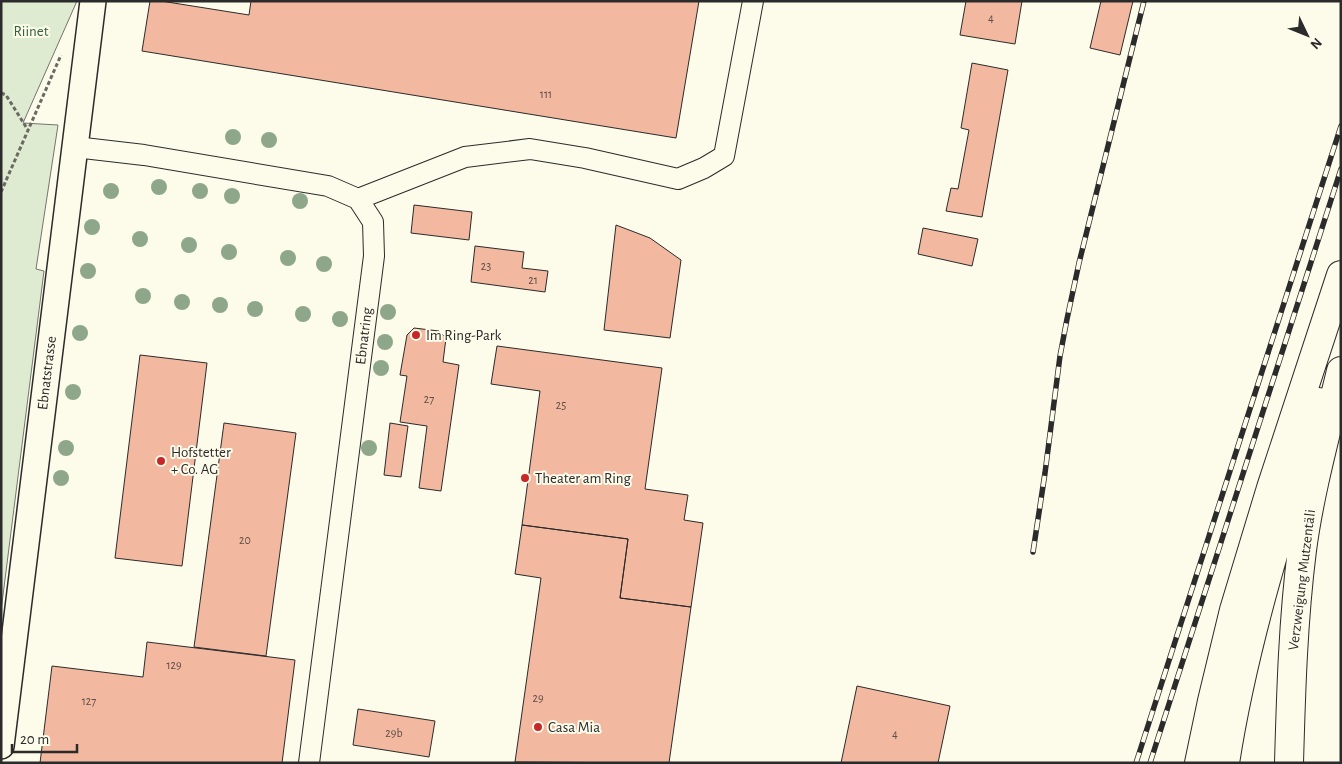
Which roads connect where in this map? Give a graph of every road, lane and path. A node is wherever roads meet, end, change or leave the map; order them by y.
1 (93, 1) edge
2 (753, 1) edge
3 (63, 51) dead end
4 (1, 92) edge
5 (28, 130) junction
6 (75, 147) junction
7 (1, 192) edge
8 (358, 199) junction
9 (1341, 275) edge
10 (1341, 332) edge
11 (1341, 371) edge
12 (1212, 701) junction
13 (1, 746) edge
14 (309, 763) edge
15 (1185, 763) edge
16 (1199, 763) edge
17 (1225, 763) edge
18 (1289, 763) edge

1 - 6 street, Ebnatstrasse
2 - 8 street
3 - 5 path
4 - 5 path
5 - 7 path
6 - 8 street
6 - 13 street, Ebnatstrasse
8 - 14 street, Ebnatring
9 - 12 highway
10 - 17 highway
11 - 18 highway, Verzweigung Mutzentäli
12 - 15 highway
12 - 16 highway

